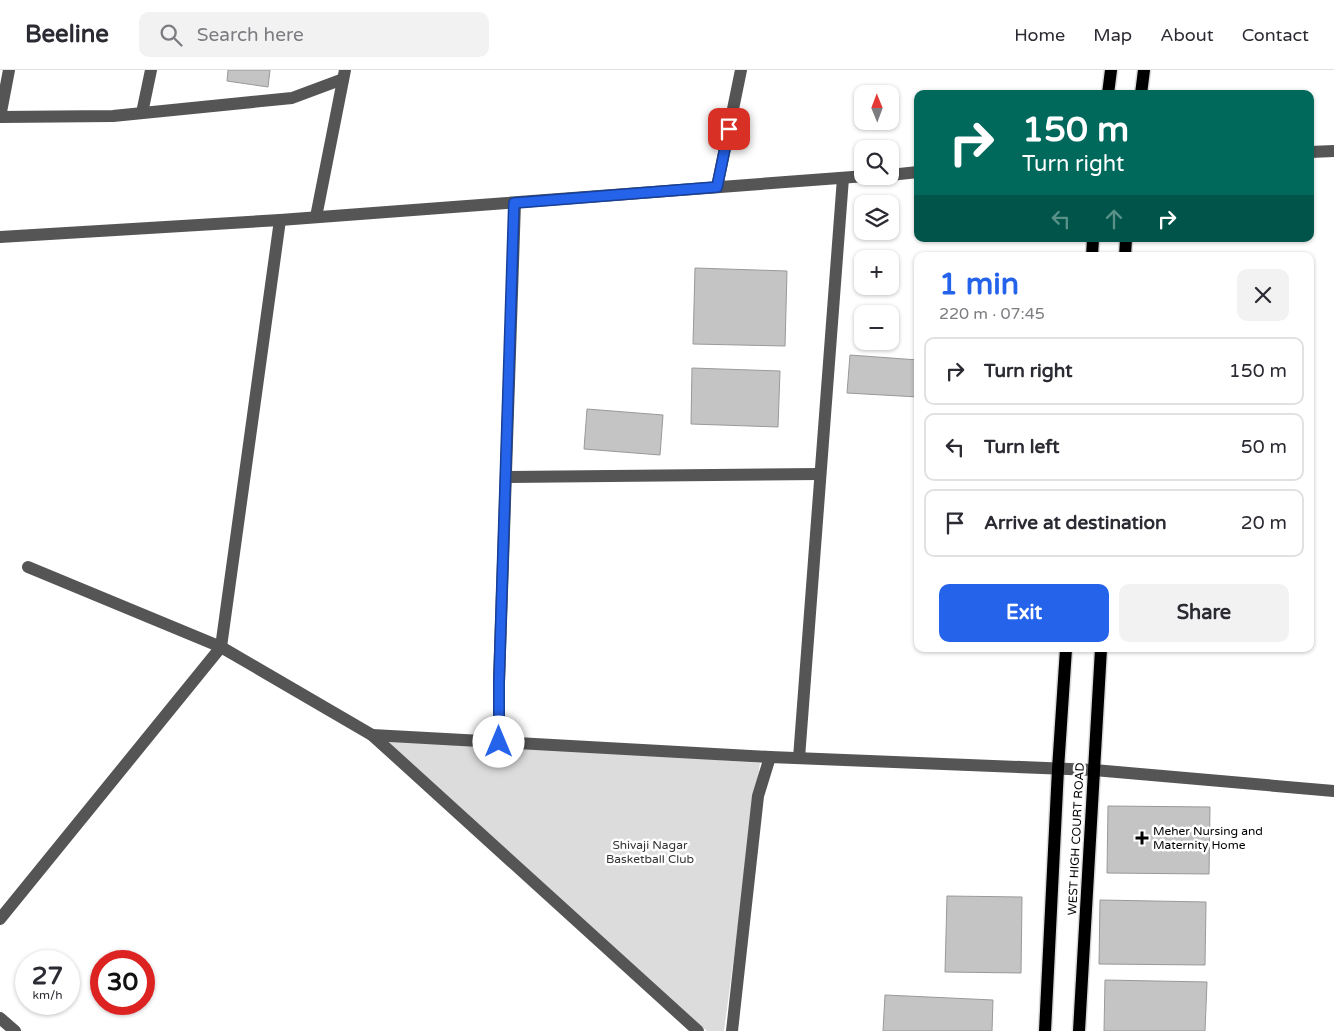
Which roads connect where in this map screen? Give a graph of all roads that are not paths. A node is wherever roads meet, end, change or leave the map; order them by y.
1 (9, 70) edge
2 (151, 70) edge
3 (742, 70) edge
4 (1111, 70) edge
5 (1144, 70) edge
6 (344, 74) edge
7 (1108, 90) edge
8 (1142, 90) edge
9 (142, 113) junction
10 (0, 117) edge
11 (1334, 151) edge
12 (1314, 152) edge
13 (914, 172) edge
14 (899, 173) edge
15 (854, 177) edge
16 (843, 178) junction
17 (717, 187) junction
18 (514, 203) junction
19 (316, 217) junction
20 (280, 220) junction
21 (0, 237) edge
22 (820, 474) junction
23 (506, 477) junction
24 (28, 567) dead end
25 (221, 647) junction
26 (1066, 652) edge
27 (1100, 652) edge
28 (372, 735) junction
29 (499, 742) junction
30 (770, 757) junction
31 (799, 758) junction
32 (1058, 769) junction
33 (1094, 770) junction
34 (1334, 791) edge
35 (0, 920) edge
36 (0, 1018) edge
37 (15, 1031) edge
38 (698, 1031) edge
39 (732, 1031) edge
40 (1045, 1031) edge
41 (1079, 1031) edge

1 - 10 street
2 - 9 street
3 - 17 street
4 - 7 main road
5 - 8 main road
6 - 9 street
6 - 19 street
9 - 10 street
11 - 12 street
13 - 14 street
15 - 16 street
16 - 17 street
16 - 22 street
17 - 18 street
18 - 19 street
18 - 23 street
19 - 20 street
20 - 21 street
20 - 25 street
22 - 23 street
22 - 31 street
23 - 29 street
24 - 25 street
25 - 28 street
25 - 35 street
26 - 32 main road, WEST HIGH COURT ROAD
27 - 33 main road, WEST HIGH COURT ROAD
28 - 29 street
28 - 38 street
29 - 30 street
30 - 31 street
30 - 39 street
31 - 32 street
32 - 33 street
32 - 40 main road, WEST HIGH COURT ROAD
33 - 34 street
33 - 41 main road, WEST HIGH COURT ROAD
36 - 37 street

